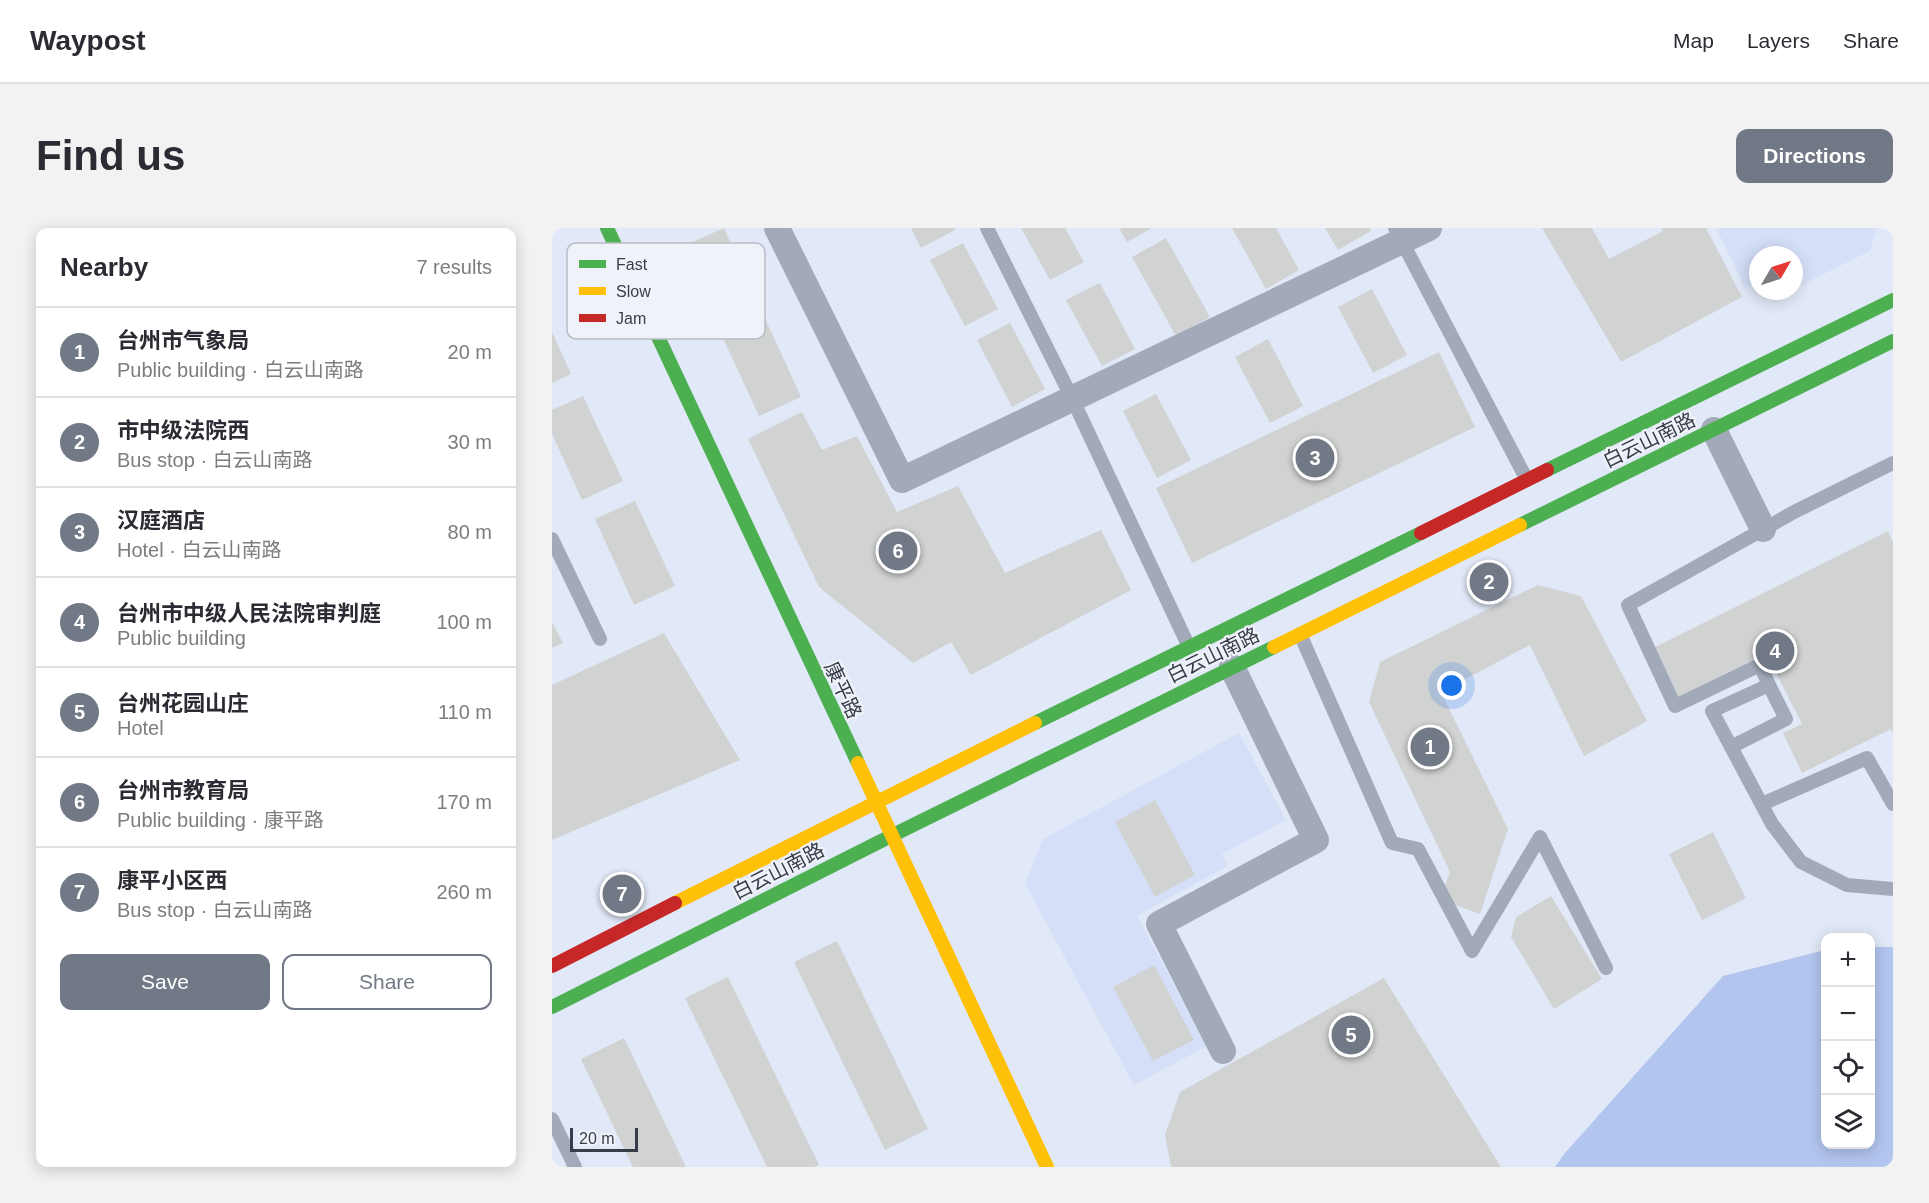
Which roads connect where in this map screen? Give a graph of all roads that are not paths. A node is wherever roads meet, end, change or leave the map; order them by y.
1 (607, 228) edge
2 (777, 228) edge
3 (987, 228) edge
4 (1429, 228) edge
5 (1398, 235) edge
6 (614, 243) edge
7 (1877, 293) dead end
8 (1893, 300) edge
9 (1850, 321) junction
10 (659, 339) edge
11 (1893, 341) edge
12 (1072, 399) junction
13 (1714, 429) junction
14 (1893, 463) edge
15 (1527, 480) junction
16 (1763, 530) junction
17 (552, 539) edge
18 (1300, 634) junction
19 (600, 639) dead end
20 (1189, 647) junction
21 (1232, 667) junction
22 (1769, 685) junction
23 (1731, 747) junction
24 (874, 802) junction
25 (1762, 804) junction
26 (1893, 804) edge
27 (891, 836) junction
28 (1893, 889) edge
29 (552, 966) edge
30 (1606, 968) dead end
31 (552, 1007) edge
32 (1223, 1051) dead end
33 (552, 1119) edge
34 (575, 1167) edge
35 (1047, 1167) edge

1 - 6 main road, 康平路
2 - 12 street
3 - 12 lane
4 - 5 street
5 - 12 street
5 - 15 lane
7 - 9 main road
8 - 9 main road, 白云山南路
9 - 15 main road, 白云山南路
10 - 24 main road, 康平路
11 - 13 main road, 白云山南路
12 - 20 lane
13 - 16 street
13 - 18 main road, 白云山南路
14 - 16 lane
15 - 20 main road, 白云山南路
16 - 22 lane
17 - 19 lane
18 - 21 main road, 白云山南路
18 - 30 lane
20 - 24 main road, 白云山南路
21 - 27 main road, 白云山南路
21 - 32 street
22 - 23 lane
22 - 23 lane
23 - 25 lane
24 - 27 main road, 康平路
24 - 29 main road, 白云山南路
25 - 26 lane
25 - 28 lane
27 - 31 main road, 白云山南路
27 - 35 main road, 康平路
33 - 34 lane

